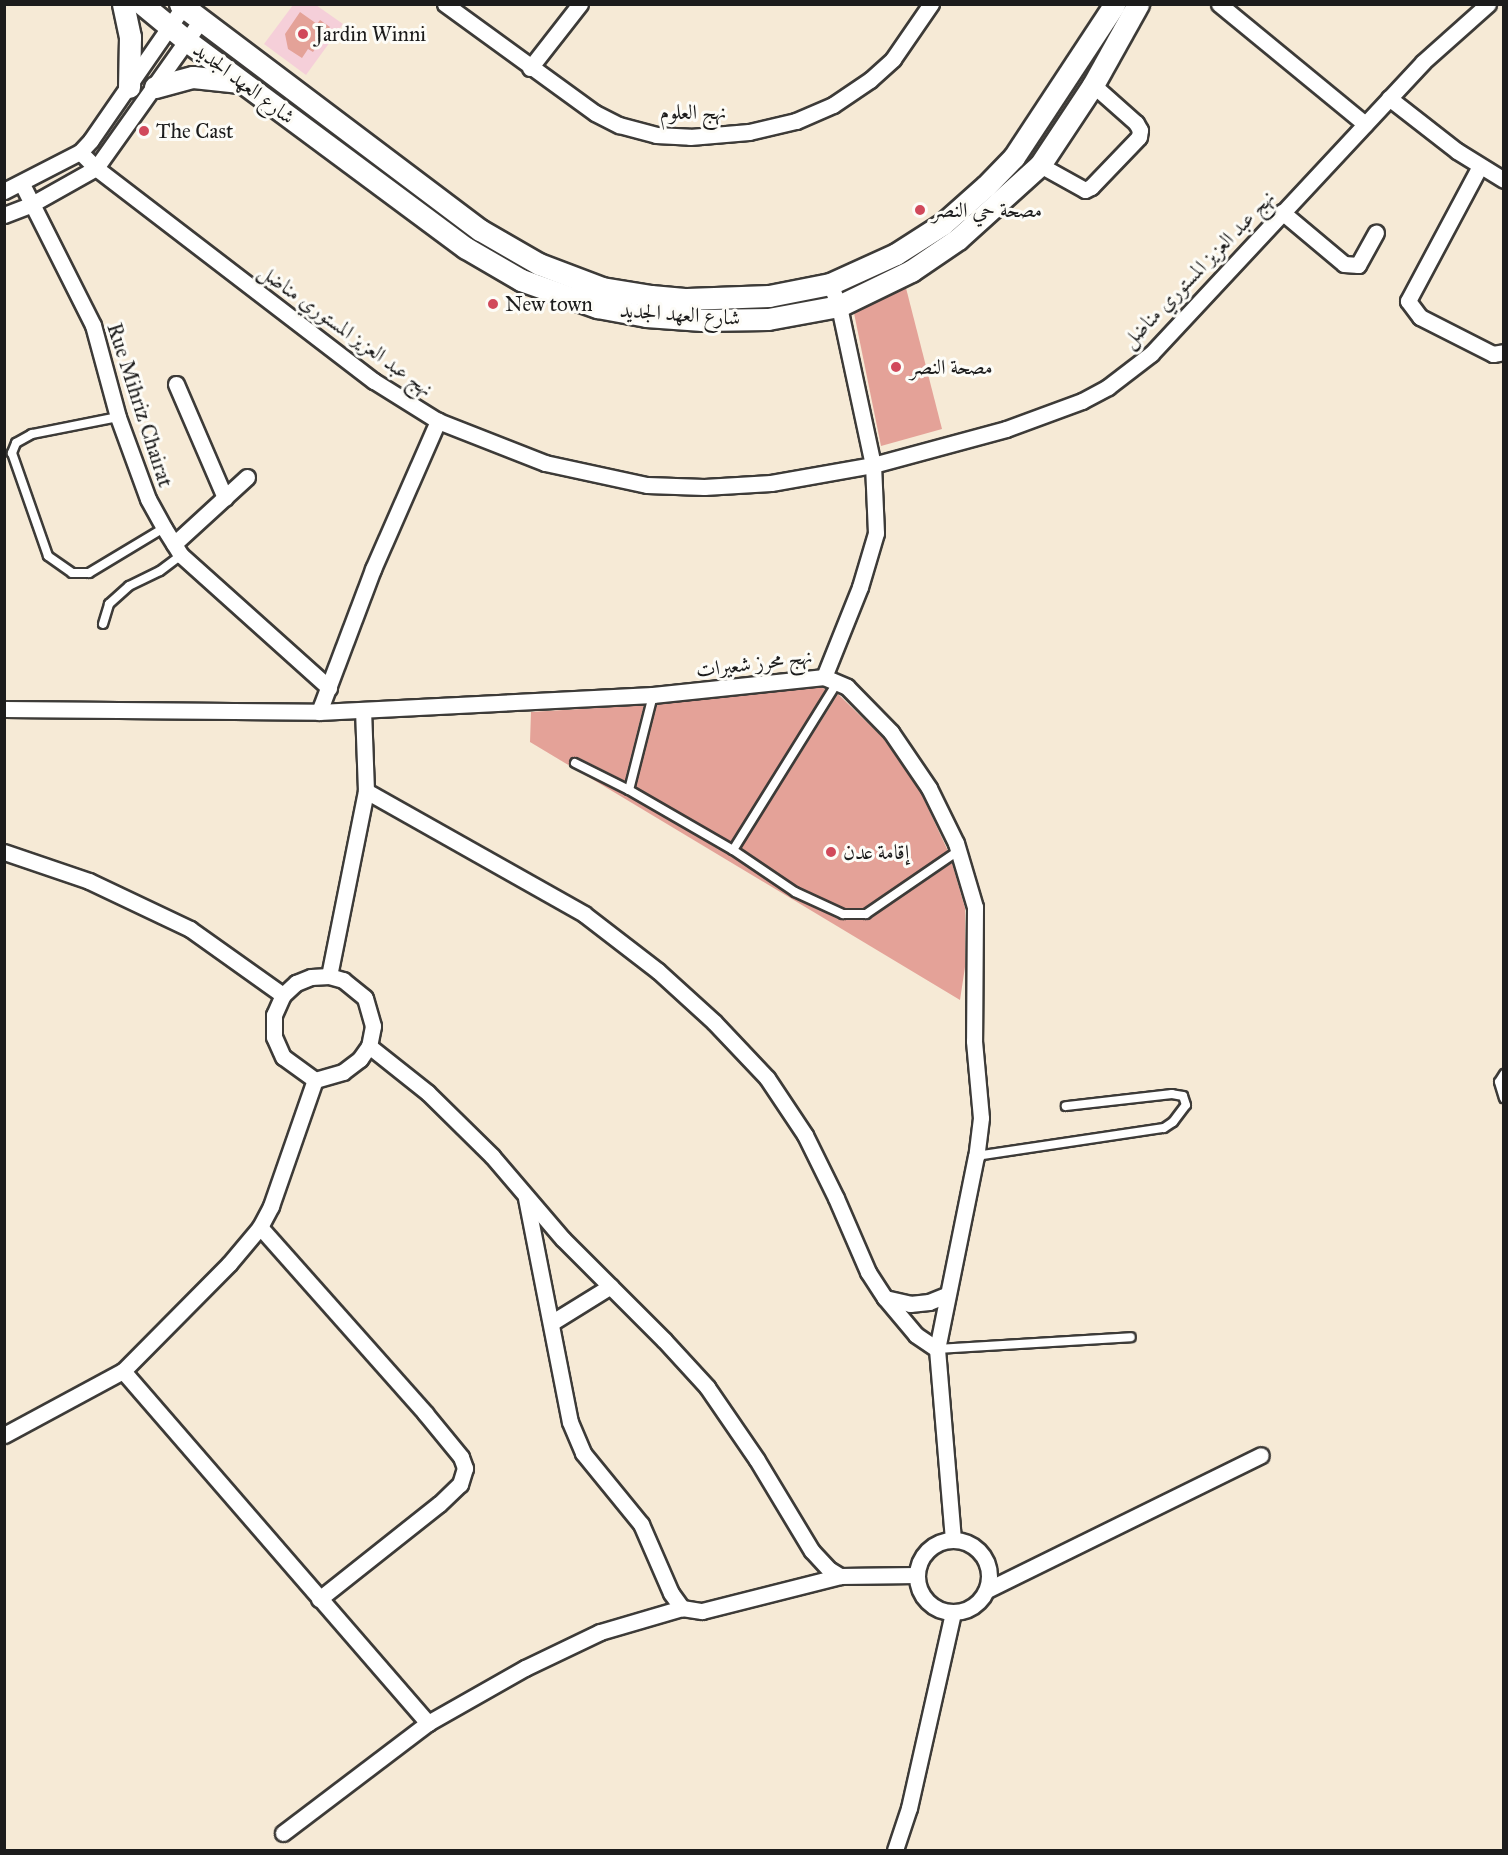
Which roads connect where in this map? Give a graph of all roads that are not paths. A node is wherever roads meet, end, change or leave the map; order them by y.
1 (123, 4) edge
2 (142, 4) edge
3 (445, 4) edge
4 (580, 4) edge
5 (931, 4) edge
6 (1115, 4) edge
7 (1138, 4) edge
8 (1488, 4) edge
9 (182, 6) edge
10 (1226, 7) edge
11 (201, 20) junction
12 (178, 34) junction
13 (530, 68) junction
14 (243, 82) junction
15 (1093, 85) junction
16 (129, 87) junction
17 (155, 87) junction
18 (1389, 98) junction
19 (1365, 124) junction
20 (80, 152) junction
21 (1040, 165) junction
22 (1480, 166) junction
23 (96, 168) junction
24 (1502, 178) edge
25 (22, 184) junction
26 (4, 191) edge
27 (32, 204) junction
28 (6, 211) edge
29 (1282, 212) junction
30 (1376, 233) dead end
31 (830, 284) junction
32 (839, 306) junction
33 (1503, 352) edge
34 (176, 384) dead end
35 (118, 417) junction
36 (438, 421) junction
37 (873, 465) junction
38 (247, 477) dead end
39 (225, 498) junction
40 (164, 528) junction
41 (177, 549) junction
42 (103, 624) dead end
43 (830, 680) junction
44 (329, 688) junction
45 (652, 695) junction
46 (4, 709) edge
47 (363, 710) junction
48 (319, 712) junction
49 (575, 763) dead end
50 (629, 790) junction
51 (366, 791) junction
52 (733, 850) junction
53 (958, 851) junction
54 (4, 852) edge
55 (329, 976) junction
56 (283, 995) junction
57 (369, 1046) junction
58 (1503, 1074) edge
59 (315, 1080) junction
60 (1503, 1098) edge
61 (1066, 1106) dead end
62 (976, 1156) junction
63 (526, 1196) junction
64 (260, 1227) junction
65 (611, 1286) junction
66 (946, 1295) junction
67 (885, 1298) junction
68 (550, 1323) junction
69 (1131, 1337) dead end
70 (937, 1348) junction
71 (123, 1371) junction
72 (4, 1435) edge
73 (1261, 1455) dead end
74 (953, 1539) junction
75 (917, 1575) junction
76 (840, 1576) junction
77 (987, 1590) junction
78 (320, 1599) junction
79 (682, 1608) junction
80 (952, 1612) junction
81 (428, 1723) junction
82 (283, 1833) dead end
83 (895, 1851) edge

1 - 16 main road
2 - 12 main road, شارع العهد الجديد
3 - 13 street, نهج العلوم
4 - 13 street
5 - 13 street, نهج العلوم
6 - 31 main road, شارع العهد الجديد
7 - 15 main road, شارع العهد الجديد
8 - 18 street, نهج عبد العزيز المستوري مناضل
9 - 11 main road, شارع العهد الجديد
9 - 12 street
10 - 19 street
11 - 12 street
11 - 31 main road, شارع العهد الجديد
12 - 14 main road, شارع العهد الجديد
12 - 16 street
12 - 17 street
14 - 17 main road
14 - 32 main road, شارع العهد الجديد
15 - 21 main road, شارع العهد الجديد
15 - 21 street
16 - 20 street
17 - 23 street
18 - 19 street, نهج عبد العزيز المستوري مناضل
18 - 22 street
19 - 29 street, نهج عبد العزيز المستوري مناضل
20 - 23 street, نهج عبد العزيز المستوري مناضل
20 - 25 street
21 - 32 main road, شارع العهد الجديد
22 - 24 street
22 - 33 street
23 - 27 street
23 - 36 street, نهج عبد العزيز المستوري مناضل
25 - 26 street
25 - 27 street, Rue Mihriz Chairat
27 - 28 street
27 - 35 street, Rue Mihriz Chairat
29 - 30 street
29 - 37 street, نهج عبد العزيز المستوري مناضل
31 - 32 street, نهج محرز شعيرات
32 - 37 street, نهج محرز شعيرات
34 - 39 street
35 - 40 street, Rue Mihriz Chairat
35 - 40 lane
36 - 37 street, نهج عبد العزيز المستوري مناضل
36 - 44 street
37 - 43 street, نهج محرز شعيرات
38 - 39 street
39 - 41 street
40 - 41 street, Rue Mihriz Chairat
41 - 42 lane
41 - 44 street, Rue Mihriz Chairat
43 - 45 street, نهج محرز شعيرات
43 - 52 lane
43 - 53 street
44 - 48 street
45 - 47 street, نهج محرز شعيرات
45 - 50 lane
46 - 48 street, نهج محرز شعيرات
47 - 48 street, نهج محرز شعيرات
47 - 51 street
49 - 50 lane
50 - 52 lane
51 - 55 street
51 - 67 street
52 - 53 lane
53 - 62 street
54 - 56 street
55 - 56 street
55 - 57 street
56 - 59 street
57 - 59 street
57 - 63 street
58 - 60 lane
59 - 64 street
61 - 62 lane
62 - 66 street
63 - 65 street
63 - 68 street
64 - 71 street
64 - 78 street
65 - 68 street
65 - 76 street
66 - 67 street
66 - 70 street
67 - 70 street
68 - 79 street
69 - 70 lane
70 - 74 street
71 - 72 street
71 - 78 street
73 - 77 street
74 - 75 street
74 - 77 street
75 - 76 street
75 - 80 street
76 - 79 street
77 - 80 street
78 - 81 street
79 - 81 street
80 - 83 street
81 - 82 street

